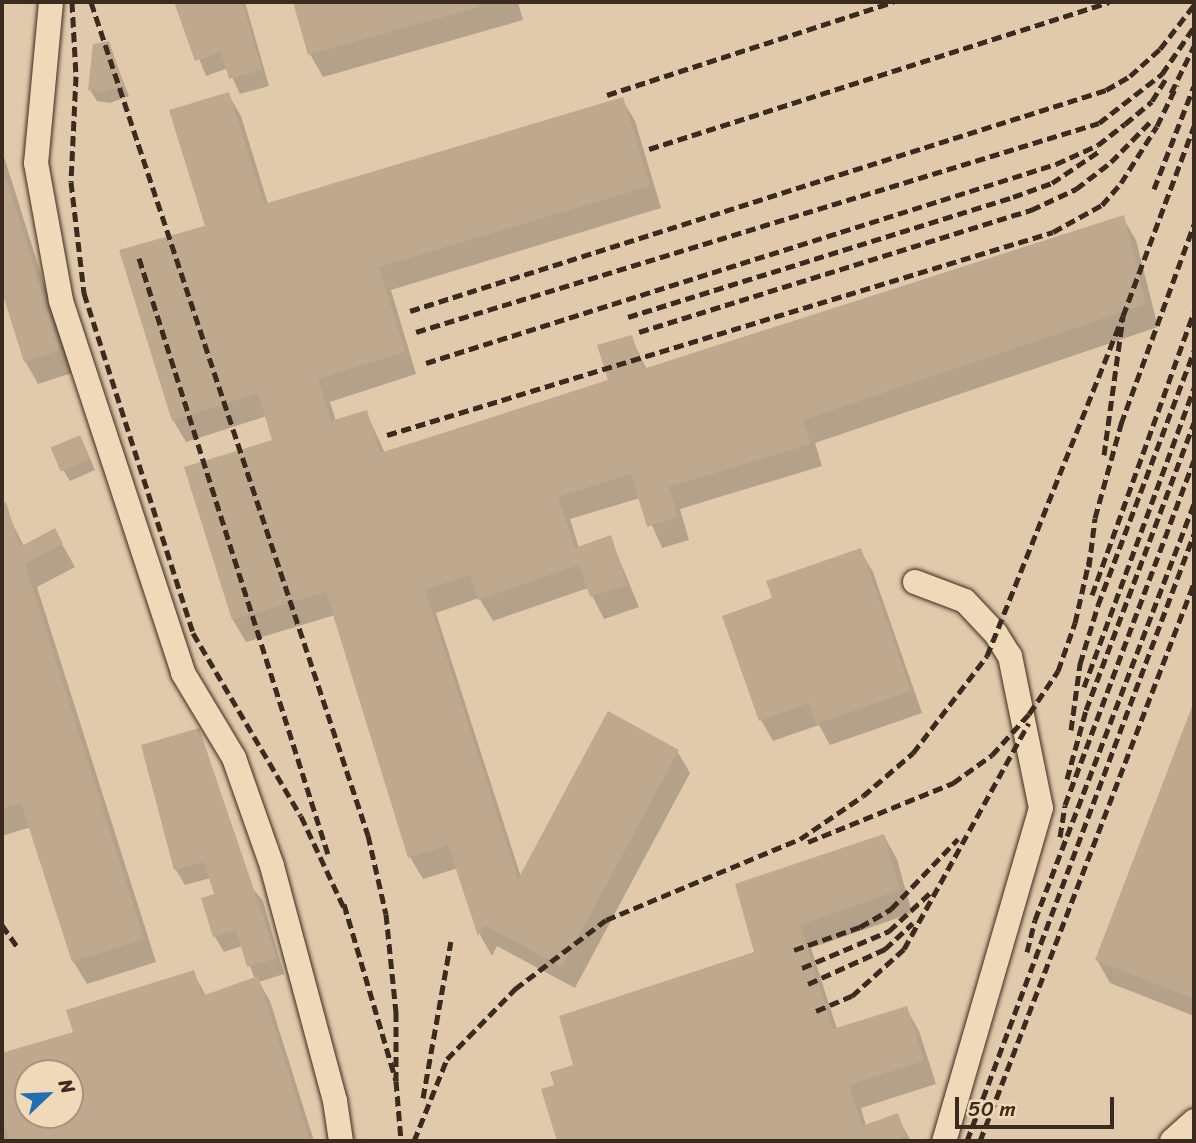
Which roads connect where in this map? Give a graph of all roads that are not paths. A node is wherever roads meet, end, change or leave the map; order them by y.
1 (51, 2) edge
2 (915, 582) dead end
3 (1194, 1121) edge
4 (341, 1141) edge
5 (944, 1141) edge
6 (1172, 1141) edge

1 - 4 lane
2 - 5 lane
3 - 6 lane

